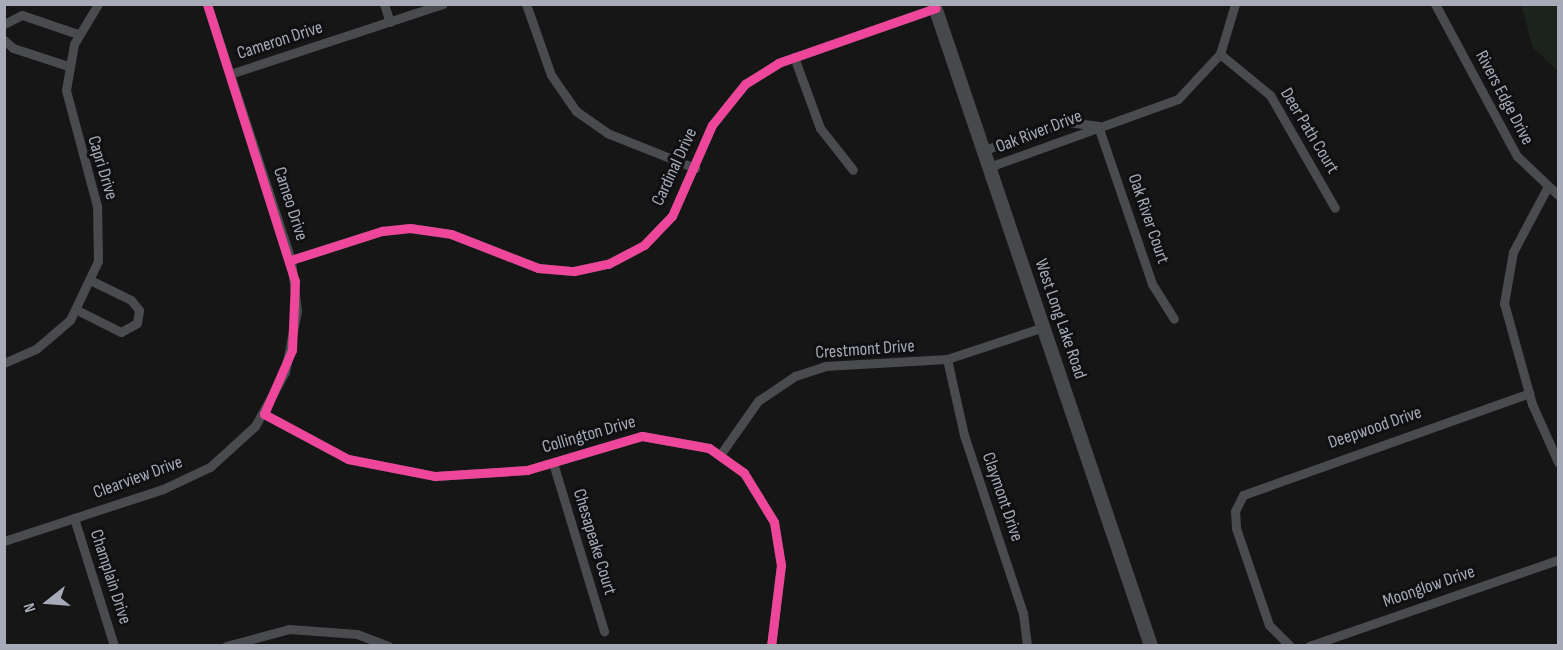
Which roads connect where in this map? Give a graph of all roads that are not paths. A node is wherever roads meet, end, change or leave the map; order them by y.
1 (98, 4) edge
2 (207, 4) edge
3 (384, 4) edge
4 (443, 4) edge
5 (526, 4) edge
6 (1235, 4) edge
7 (1435, 4) edge
8 (935, 6) edge
9 (390, 22) junction
10 (4, 24) edge
11 (78, 34) junction
12 (4, 40) edge
13 (1220, 54) junction
14 (794, 57) junction
15 (68, 66) junction
16 (230, 74) junction
17 (1098, 126) junction
18 (984, 150) junction
19 (989, 167) junction
20 (695, 168) junction
21 (853, 170) dead end
22 (1547, 188) junction
23 (1558, 195) edge
24 (1335, 208) dead end
25 (291, 260) junction
26 (92, 281) junction
27 (77, 310) junction
28 (1174, 320) dead end
29 (1044, 327) junction
30 (947, 359) junction
31 (4, 363) edge
32 (1528, 393) junction
33 (264, 414) junction
34 (720, 455) junction
35 (1558, 462) edge
36 (553, 463) junction
37 (74, 518) junction
38 (4, 540) edge
39 (1558, 560) edge
40 (604, 631) dead end
41 (114, 645) edge
42 (226, 645) edge
43 (389, 645) edge
44 (771, 645) edge
45 (1027, 645) edge
46 (1151, 645) edge
47 (1290, 645) edge
48 (1309, 645) edge

1 - 11 street, Capri Drive
2 - 16 street, Cameo Drive
3 - 9 street
4 - 9 street, Cameron Drive
5 - 20 street
6 - 13 street, Oak River Drive
7 - 22 street, Rivers Edge Drive
8 - 14 street, Cardinal Drive
8 - 18 main road, West Long Lake Road
9 - 16 street, Cameron Drive
10 - 11 street
11 - 15 street, Capri Drive
12 - 15 street
13 - 17 street, Oak River Drive
13 - 24 street, Deer Path Court
14 - 20 street, Cardinal Drive
14 - 21 street
15 - 26 street, Capri Drive
16 - 25 street, Cameo Drive
17 - 18 street, Oak River Drive
17 - 19 street, Oak River Drive
17 - 28 street, Oak River Court
18 - 19 main road, West Long Lake Road
19 - 29 main road, West Long Lake Road
20 - 25 street, Cardinal Drive
22 - 23 street, Rivers Edge Drive
22 - 32 street
25 - 33 street, Cameo Drive
26 - 27 street, Capri Drive
26 - 27 street
27 - 31 street, Capri Drive
29 - 30 street, Crestmont Drive
29 - 46 main road, West Long Lake Road
30 - 34 street, Crestmont Drive
30 - 45 street, Claymont Drive
32 - 35 street
32 - 47 street, Deepwood Drive
33 - 36 street, Collington Drive
33 - 37 street, Clearview Drive
34 - 36 street, Collington Drive
34 - 44 street, Collington Drive
36 - 40 street, Chesapeake Court
37 - 38 street, Clearview Drive
37 - 41 street, Champlain Drive
39 - 48 street, Moonglow Drive
42 - 43 street

